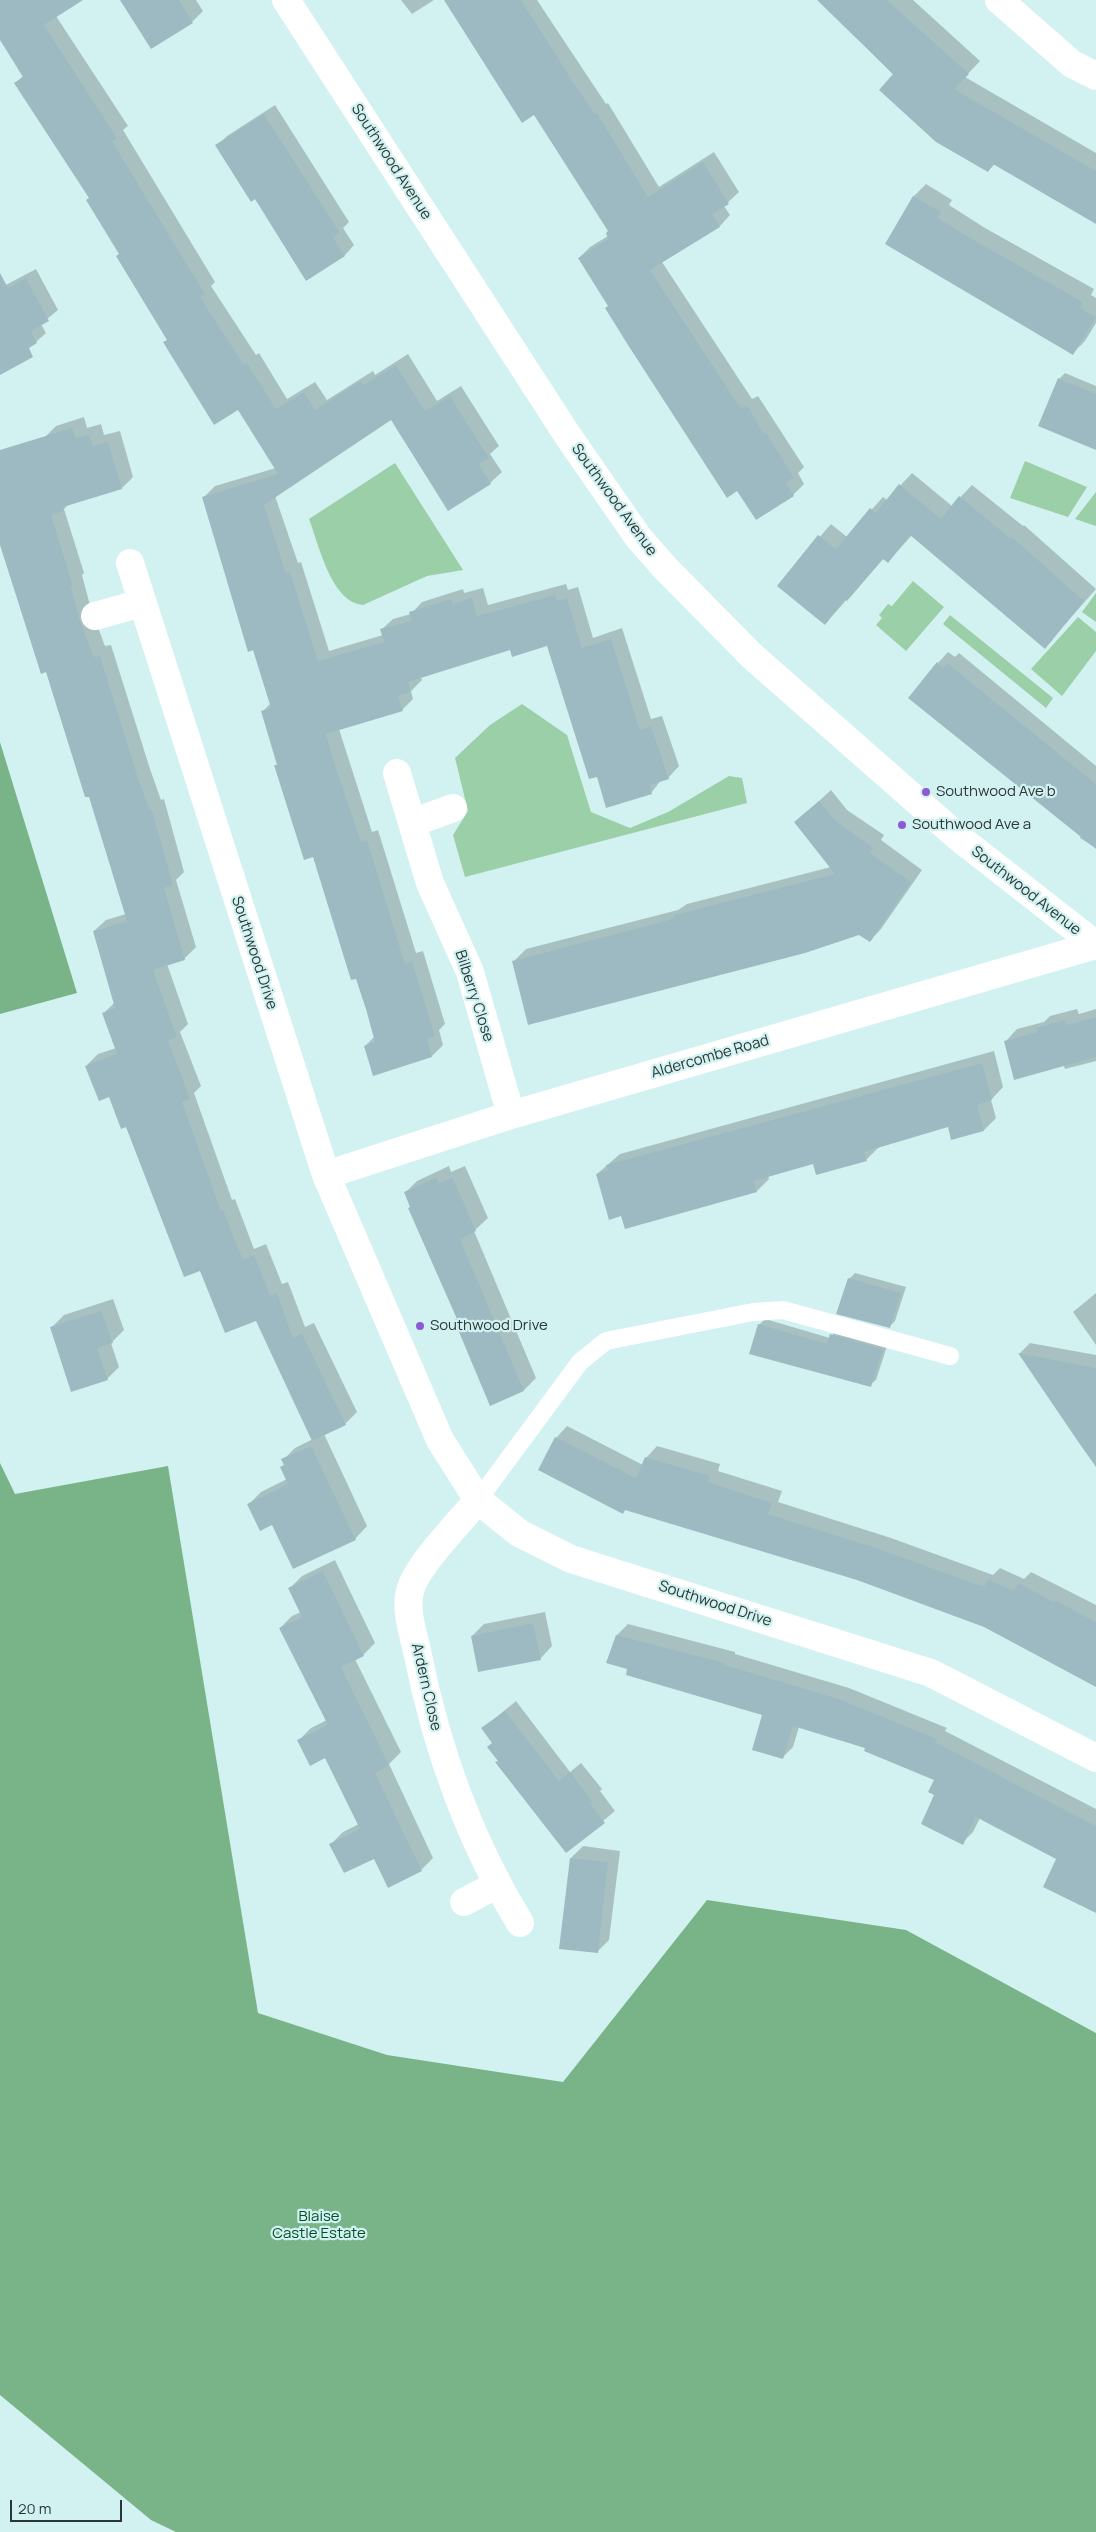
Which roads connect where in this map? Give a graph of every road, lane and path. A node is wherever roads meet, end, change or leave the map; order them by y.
1 (286, 0) edge
2 (998, 0) edge
3 (1096, 76) edge
4 (130, 563) dead end
5 (142, 603) junction
6 (95, 616) dead end
7 (397, 773) dead end
8 (453, 808) dead end
9 (412, 823) junction
10 (1096, 945) edge
11 (511, 1115) junction
12 (326, 1175) junction
13 (950, 1356) dead end
14 (478, 1500) junction
15 (1096, 1758) edge
16 (496, 1885) junction
17 (464, 1902) dead end
18 (520, 1923) dead end

1 - 10 street, Southwood Avenue
2 - 3 street
4 - 5 street, Southwood Drive
5 - 6 street
5 - 12 street, Southwood Drive
7 - 9 street, Bilberry Close
8 - 9 street
9 - 11 street, Bilberry Close
10 - 11 street, Aldercombe Road
11 - 12 street, Aldercombe Road
12 - 14 street, Southwood Drive
13 - 14 lane
14 - 15 street, Southwood Drive
14 - 16 street, Ardern Close
16 - 17 street
16 - 18 street, Ardern Close

